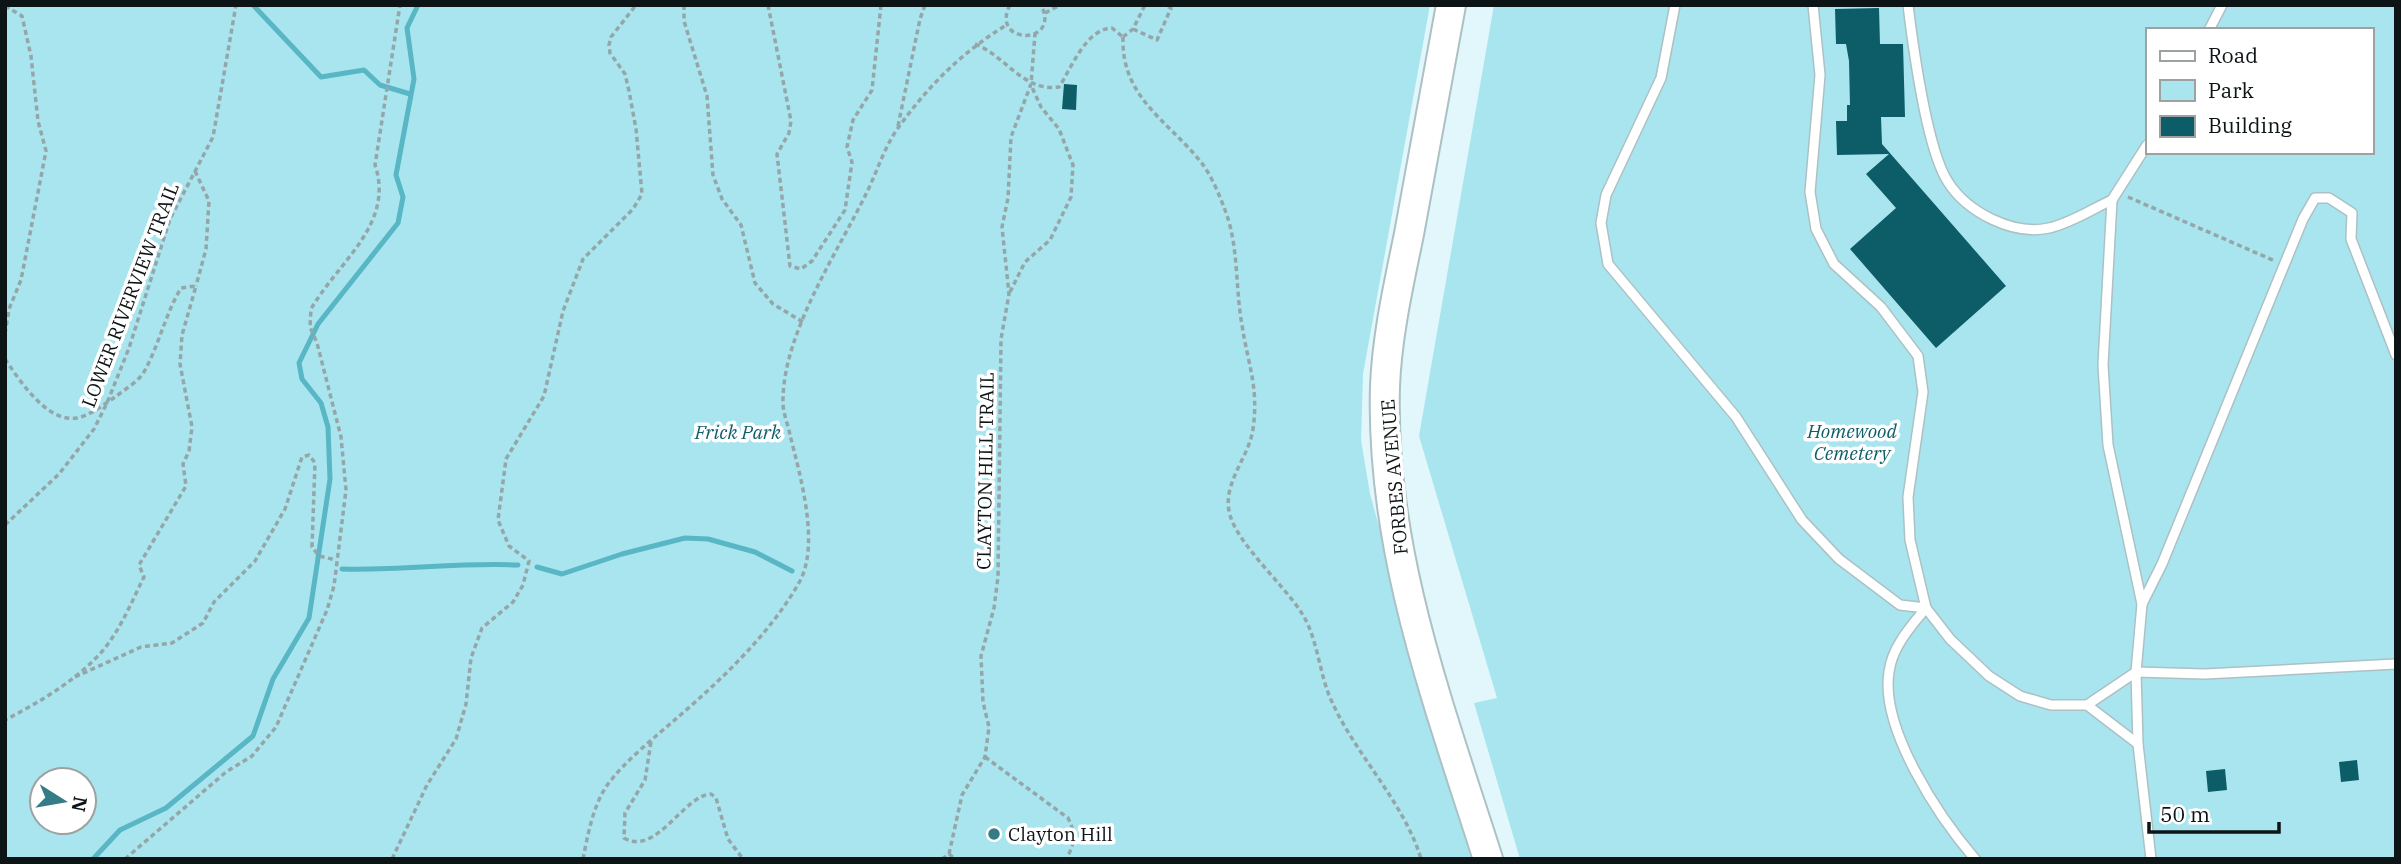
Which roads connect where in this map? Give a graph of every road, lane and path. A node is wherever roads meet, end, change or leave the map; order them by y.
1 (236, 5) edge
2 (400, 5) edge
3 (636, 5) edge
4 (684, 5) edge
5 (768, 5) edge
6 (881, 5) edge
7 (925, 5) edge
8 (1010, 5) edge
9 (1041, 5) edge
10 (1060, 5) edge
11 (1145, 5) edge
12 (1165, 5) edge
13 (1451, 5) edge
14 (1675, 5) edge
15 (1813, 5) edge
16 (1908, 5) edge
17 (2222, 5) edge
18 (5, 6) edge
19 (1045, 13) junction
20 (1008, 24) junction
21 (2210, 28) edge
22 (1133, 29) junction
23 (1035, 34) junction
24 (1123, 37) junction
25 (975, 44) junction
26 (1031, 84) junction
27 (898, 128) junction
28 (2146, 147) edge
29 (194, 169) junction
30 (2115, 196) junction
31 (845, 210) junction
32 (854, 215) junction
33 (2284, 264) junction
34 (196, 286) junction
35 (1009, 294) junction
36 (7, 309) edge
37 (803, 322) junction
38 (5, 334) edge
39 (2394, 350) edge
40 (5, 359) edge
41 (107, 403) junction
42 (5, 524) edge
43 (336, 560) junction
44 (2141, 604) junction
45 (1926, 608) junction
46 (2396, 664) edge
47 (2136, 672) junction
48 (73, 677) junction
49 (2087, 705) junction
50 (5, 720) edge
51 (651, 741) junction
52 (2138, 744) junction
53 (985, 757) junction
54 (949, 854) junction
55 (125, 859) edge
56 (392, 859) edge
57 (583, 859) edge
58 (743, 859) edge
59 (942, 859) edge
60 (955, 859) edge
61 (1066, 859) edge
62 (1421, 859) edge
63 (1488, 859) edge
64 (1975, 859) edge
65 (2151, 859) edge

1 - 29 path, LOWER RIVERVIEW TRAIL
2 - 43 path
3 - 56 path
4 - 37 path
5 - 31 path
6 - 31 path
7 - 27 path
8 - 20 path
9 - 19 path
10 - 19 path
11 - 22 path
12 - 22 path
13 - 63 main road, FORBES AVENUE
14 - 45 lane
15 - 45 lane
16 - 30 lane
17 - 21 lane
18 - 36 path
19 - 23 path
20 - 23 path
20 - 25 path
22 - 24 path
23 - 26 path, CLAYTON HILL TRAIL
24 - 26 path
24 - 62 path
25 - 26 path
25 - 27 path
26 - 35 path, CLAYTON HILL TRAIL
26 - 35 path
27 - 32 path
28 - 30 lane
29 - 34 path
29 - 41 path, LOWER RIVERVIEW TRAIL
30 - 33 path
30 - 44 lane
31 - 32 path
32 - 37 path
33 - 39 lane
33 - 44 lane
34 - 41 path
34 - 48 path
35 - 53 path, CLAYTON HILL TRAIL
36 - 38 path
37 - 51 path
40 - 41 path
41 - 42 path, LOWER RIVERVIEW TRAIL
43 - 48 path
43 - 55 path
44 - 47 lane
45 - 49 lane
45 - 64 lane
46 - 47 lane
47 - 49 lane
47 - 52 lane
48 - 50 path
49 - 52 lane
51 - 57 path
51 - 58 path
52 - 65 lane
53 - 54 path, CLAYTON HILL TRAIL
53 - 61 path
54 - 59 path
54 - 60 path

